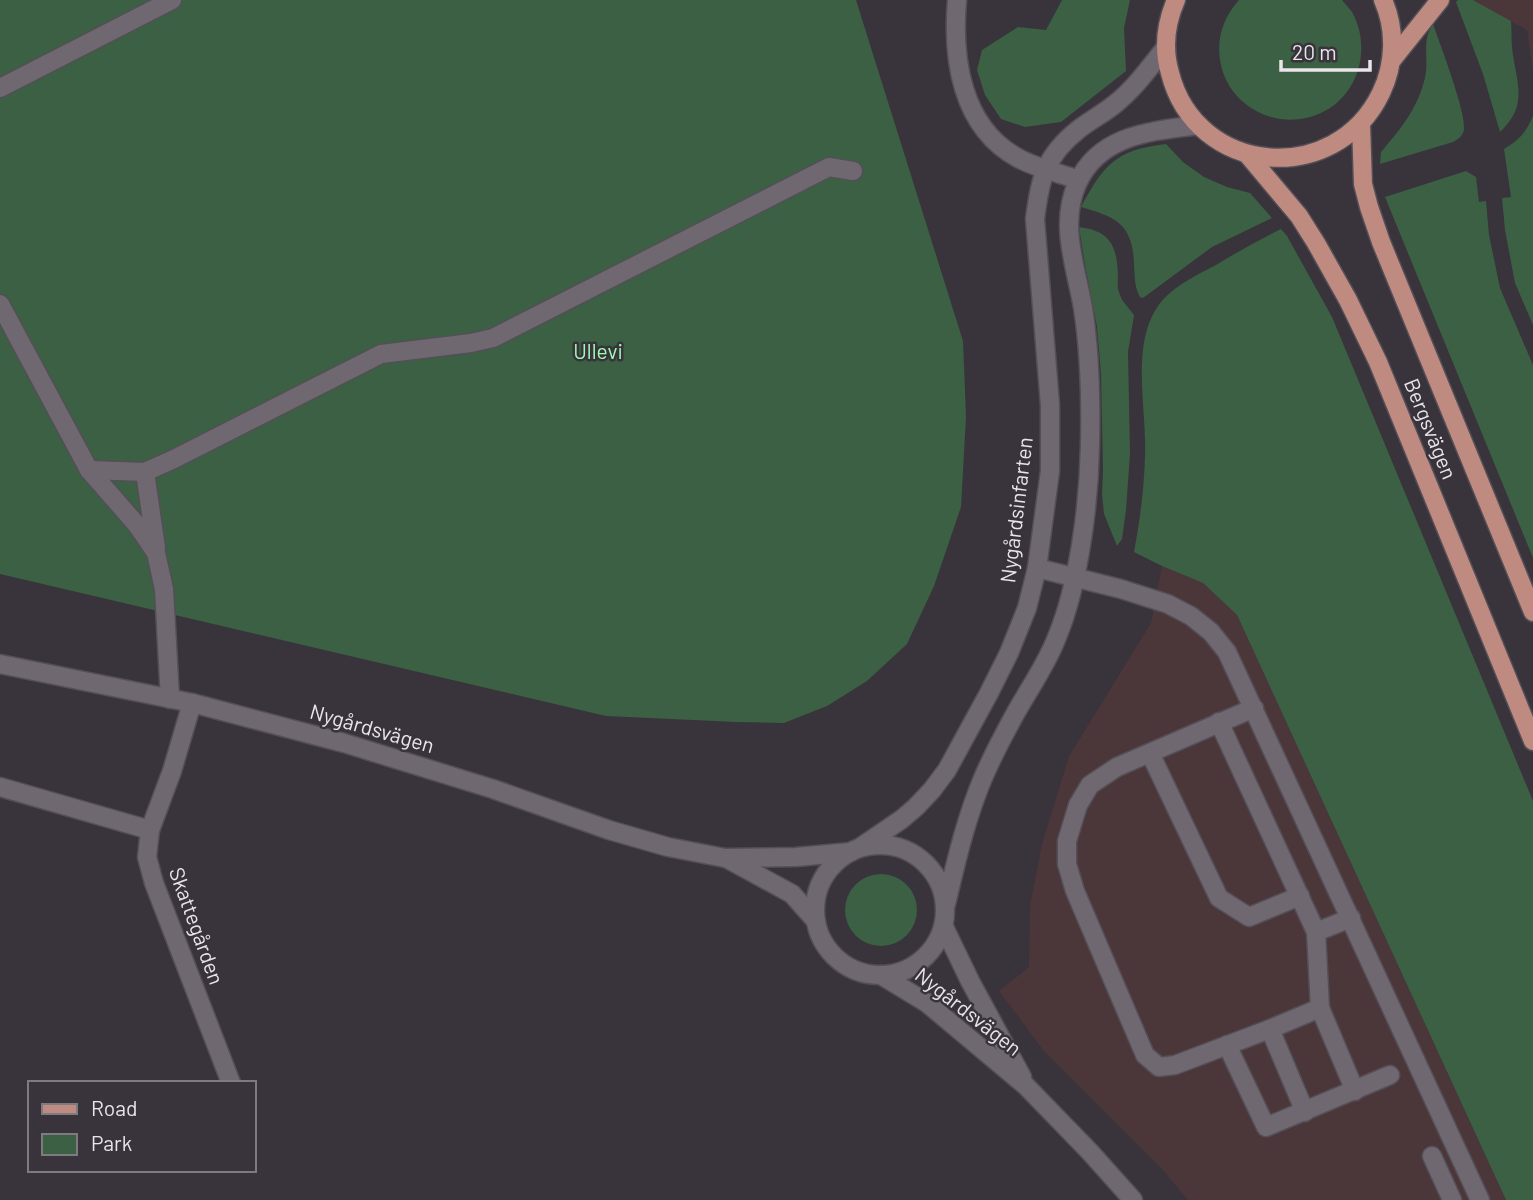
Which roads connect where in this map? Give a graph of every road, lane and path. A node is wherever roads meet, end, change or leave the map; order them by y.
1 (172, 0) edge
2 (957, 0) edge
3 (1176, 0) edge
4 (1383, 0) edge
5 (1440, 0) edge
6 (1166, 47) junction
7 (1392, 61) junction
8 (0, 89) edge
9 (1361, 124) junction
10 (1199, 125) junction
11 (1247, 154) junction
12 (1045, 168) junction
13 (853, 171) dead end
14 (1079, 180) junction
15 (0, 304) edge
16 (89, 470) junction
17 (145, 472) junction
18 (156, 553) junction
19 (1037, 568) junction
20 (1074, 577) junction
21 (1533, 612) edge
22 (0, 664) edge
23 (170, 699) junction
24 (192, 703) junction
25 (1254, 708) junction
26 (1219, 722) junction
27 (1533, 741) edge
28 (1150, 753) junction
29 (0, 788) edge
30 (150, 830) junction
31 (856, 850) junction
32 (725, 858) junction
33 (1300, 896) junction
34 (946, 904) junction
35 (1351, 918) junction
36 (816, 921) junction
37 (944, 927) junction
38 (1316, 932) junction
39 (881, 975) junction
40 (1320, 1008) junction
41 (1270, 1029) junction
42 (1227, 1045) junction
43 (1390, 1075) dead end
44 (229, 1081) edge
45 (1027, 1086) junction
46 (1355, 1091) junction
47 (1305, 1112) junction
48 (1432, 1156) dead end
49 (1133, 1200) edge
50 (1452, 1200) edge
51 (1480, 1200) edge

1 - 8 street
2 - 12 street
3 - 6 main road
4 - 7 main road
5 - 7 main road
6 - 10 main road
6 - 12 street, Nygårdsinfarten
7 - 9 main road
9 - 11 main road
9 - 21 main road, Bergsvägen
10 - 11 main road
10 - 14 street
11 - 27 main road, Bergsvägen
12 - 14 street
12 - 19 street, Nygårdsinfarten
13 - 17 street
14 - 20 street
15 - 16 street
16 - 17 street
16 - 18 street
17 - 18 street
18 - 23 street
19 - 20 street
19 - 31 street, Nygårdsinfarten
20 - 25 street
20 - 34 street
22 - 23 street, Nygårdsvägen
23 - 24 street, Nygårdsvägen
24 - 30 street, Skattegården
24 - 32 street, Nygårdsvägen
25 - 26 street
25 - 35 street
26 - 28 street
26 - 33 street
28 - 33 street
28 - 42 street
29 - 30 street
30 - 44 street, Skattegården
31 - 32 street, Nygårdsvägen
31 - 34 street
31 - 36 street
32 - 36 street, Nygårdsvägen
33 - 38 street
34 - 37 street
35 - 38 street
35 - 51 street
36 - 39 street
37 - 39 street
37 - 45 street, Nygårdsvägen
38 - 40 street
39 - 45 street, Nygårdsvägen
40 - 41 street
40 - 46 street
41 - 42 street
41 - 47 street
42 - 47 street
43 - 46 street
45 - 49 street, Nygårdsvägen
46 - 47 street
48 - 50 street

